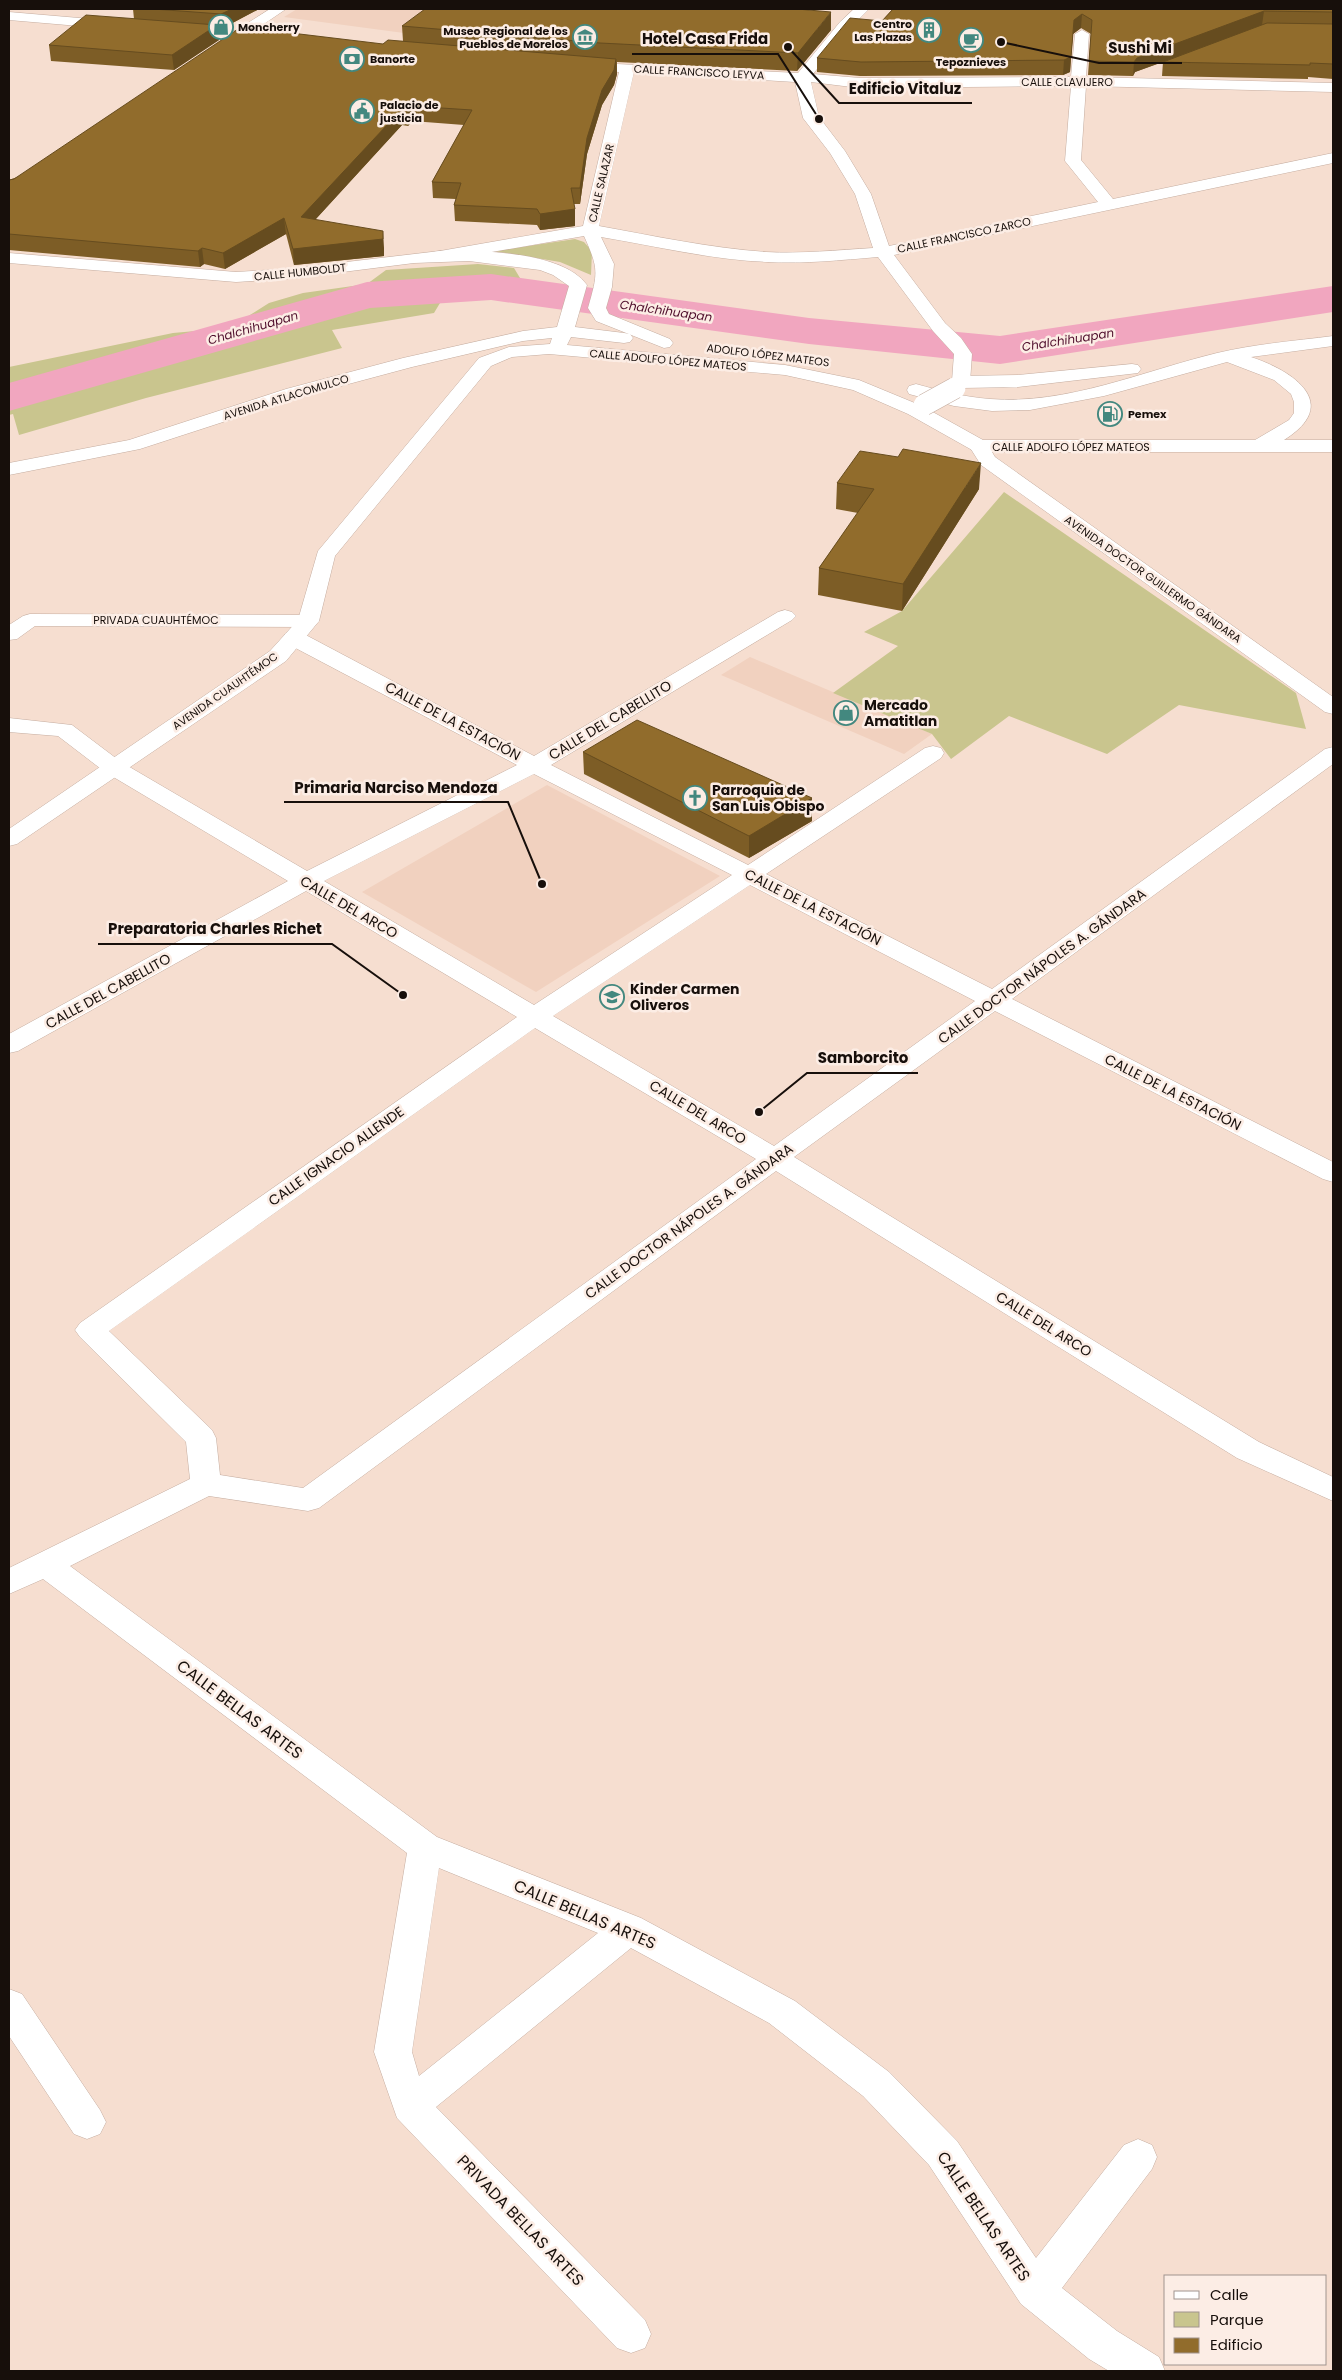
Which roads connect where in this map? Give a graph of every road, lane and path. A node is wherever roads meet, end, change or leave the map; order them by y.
1 (279, 9) edge
2 (857, 14) edge
3 (9, 16) edge
4 (833, 18) dead end
5 (128, 26) edge
6 (168, 29) edge
7 (1082, 34) edge
8 (237, 35) junction
9 (276, 38) edge
10 (221, 46) edge
11 (571, 64) edge
12 (1164, 68) edge
13 (627, 69) junction
14 (802, 78) junction
15 (1079, 81) junction
16 (1127, 82) junction
17 (1333, 87) edge
18 (1333, 158) edge
19 (1110, 205) junction
20 (590, 230) junction
21 (884, 252) junction
22 (440, 256) junction
23 (9, 258) edge
24 (567, 327) junction
25 (1333, 341) edge
26 (664, 343) junction
27 (1288, 348) junction
28 (556, 349) junction
29 (1333, 354) edge
30 (1223, 357) junction
31 (877, 374) dead end
32 (960, 381) junction
33 (902, 385) dead end
34 (919, 407) junction
35 (979, 446) junction
36 (1333, 446) edge
37 (1256, 447) junction
38 (9, 469) edge
39 (785, 616) dead end
40 (301, 629) junction
41 (9, 634) edge
42 (1333, 707) edge
43 (9, 725) edge
44 (934, 753) dead end
45 (1333, 754) edge
46 (534, 765) junction
47 (113, 768) junction
48 (9, 839) edge
49 (749, 874) junction
50 (304, 882) junction
51 (995, 1001) junction
52 (535, 1016) junction
53 (9, 1045) edge
54 (775, 1158) junction
55 (1333, 1173) edge
56 (206, 1484) junction
57 (1333, 1490) edge
58 (45, 1564) junction
59 (9, 1582) edge
60 (425, 1847) junction
61 (628, 1929) junction
62 (9, 2005) edge
63 (410, 2106) junction
64 (87, 2122) dead end
65 (1138, 2157) dead end
66 (1034, 2291) junction
67 (632, 2334) dead end
68 (1146, 2371) edge

1 - 8 street
2 - 4 street
2 - 14 street
3 - 5 street
6 - 8 street
7 - 15 street
8 - 9 street
8 - 10 street
11 - 13 street, CALLE FRANCISCO LEYVA
12 - 16 street
13 - 14 street, CALLE FRANCISCO LEYVA
13 - 20 street, CALLE SALAZAR
14 - 15 street, CALLE CLAVIJERO
14 - 21 street
15 - 16 street, CALLE CLAVIJERO
15 - 19 street
16 - 17 street, CALLE CLAVIJERO
18 - 19 street, CALLE FRANCISCO ZARCO
19 - 21 street, CALLE FRANCISCO ZARCO
20 - 21 street, CALLE FRANCISCO ZARCO
20 - 22 street, CALLE HUMBOLDT
20 - 26 street, CALLE SALAZAR
21 - 32 street
22 - 23 street, CALLE HUMBOLDT
22 - 24 street
24 - 26 street, ADOLFO LÓPEZ MATEOS
24 - 28 street
24 - 38 street, AVENIDA ATLACOMULCO
25 - 27 street
26 - 31 street, ADOLFO LÓPEZ MATEOS
27 - 29 street
27 - 30 street
28 - 34 street, CALLE ADOLFO LÓPEZ MATEOS
28 - 40 street, AVENIDA CUAUHTÉMOC
30 - 32 street
30 - 33 street
30 - 37 street
32 - 34 street, bridge
34 - 35 street, CALLE ADOLFO LÓPEZ MATEOS
35 - 37 street, CALLE ADOLFO LÓPEZ MATEOS
35 - 42 street, AVENIDA DOCTOR GUILLERMO GÁNDARA
36 - 37 street, CALLE ADOLFO LÓPEZ MATEOS
39 - 46 street, CALLE DEL CABELLITO
40 - 41 street, PRIVADA CUAUHTÉMOC
40 - 46 street, CALLE DE LA ESTACIÓN
40 - 47 street, AVENIDA CUAUHTÉMOC
43 - 47 street, CALLE DEL ARCO
44 - 49 street, CALLE IGNACIO ALLENDE
45 - 51 street, CALLE DOCTOR NÁPOLES A. GÁNDARA
46 - 49 street, CALLE DE LA ESTACIÓN
46 - 50 street, CALLE DEL CABELLITO
47 - 48 street, AVENIDA CUAUHTÉMOC
47 - 50 street, CALLE DEL ARCO
49 - 51 street, CALLE DE LA ESTACIÓN
49 - 52 street, CALLE IGNACIO ALLENDE
50 - 52 street, CALLE DEL ARCO
50 - 53 street, CALLE DEL CABELLITO
51 - 54 street, CALLE DOCTOR NÁPOLES A. GÁNDARA
51 - 55 street, CALLE DE LA ESTACIÓN
52 - 54 street, CALLE DEL ARCO
52 - 56 street, CALLE IGNACIO ALLENDE
54 - 56 street, CALLE DOCTOR NÁPOLES A. GÁNDARA
54 - 57 street, CALLE DEL ARCO
56 - 58 street
58 - 59 street
58 - 60 street, CALLE BELLAS ARTES
60 - 61 street, CALLE BELLAS ARTES
60 - 63 street, PRIVADA BELLAS ARTES
61 - 63 street
61 - 66 street, CALLE BELLAS ARTES
62 - 64 street
63 - 67 street, PRIVADA BELLAS ARTES
65 - 66 street
66 - 68 street, CALLE BELLAS ARTES

